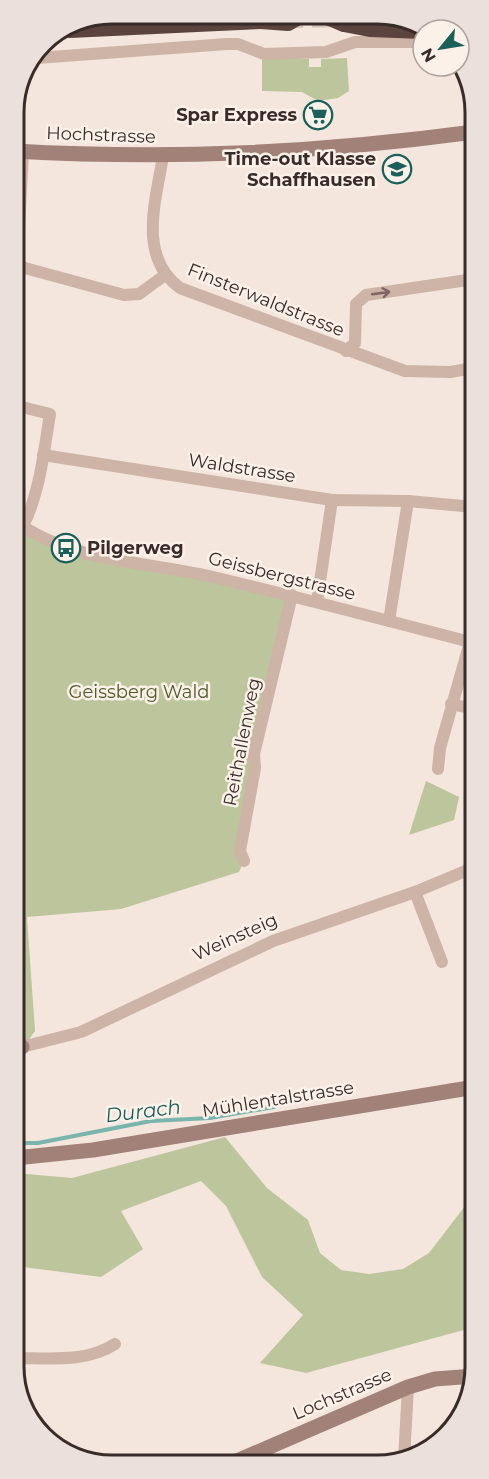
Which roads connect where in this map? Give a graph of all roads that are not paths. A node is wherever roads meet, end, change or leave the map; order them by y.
1 (151, 24) edge
2 (354, 24) edge
3 (88, 28) edge
4 (405, 29) edge
5 (411, 42) edge
6 (43, 58) edge
7 (465, 133) edge
8 (24, 151) edge
9 (163, 156) junction
10 (24, 267) edge
11 (165, 276) junction
12 (465, 280) edge
13 (345, 351) junction
14 (465, 370) edge
15 (24, 408) edge
16 (43, 455) junction
17 (332, 500) junction
18 (408, 501) junction
19 (465, 506) edge
20 (24, 518) edge
21 (24, 527) edge
22 (292, 595) junction
23 (317, 602) junction
24 (389, 621) junction
25 (465, 640) edge
26 (465, 664) edge
27 (452, 704) junction
28 (465, 707) edge
29 (438, 769) dead end
30 (244, 861) dead end
31 (465, 871) edge
32 (415, 892) junction
33 (442, 962) dead end
34 (24, 1045) edge
35 (465, 1089) edge
36 (24, 1157) edge
37 (115, 1344) dead end
38 (24, 1358) edge
39 (464, 1377) edge
40 (408, 1387) junction
41 (405, 1450) edge
42 (251, 1455) edge

1 - 3 highway
2 - 4 highway, bridge
5 - 6 street
7 - 9 street, Hochstrasse
8 - 9 street, Hochstrasse
9 - 11 street, Finsterwaldstrasse
10 - 11 street
11 - 13 street, Finsterwaldstrasse
13 -> 12 street
13 - 14 street, Finsterwaldstrasse
15 - 16 street
16 - 17 street, Waldstrasse
16 - 20 street
17 - 18 street, Waldstrasse
17 - 23 street
18 - 19 street, Waldstrasse
18 - 24 street
21 - 22 street, Geissbergstrasse
22 - 23 street, Geissbergstrasse
22 - 30 street, Reithallenweg
23 - 24 street, Geissbergstrasse
24 - 25 street, Geissbergstrasse
26 - 27 street
27 - 28 street
27 - 29 street
31 - 32 street, Weinsteig
32 - 33 street
32 - 34 street, Weinsteig
35 - 36 street, Mühlentalstrasse
37 - 38 street
39 - 40 street, Lochstrasse
40 - 41 street
40 - 42 street, Lochstrasse

